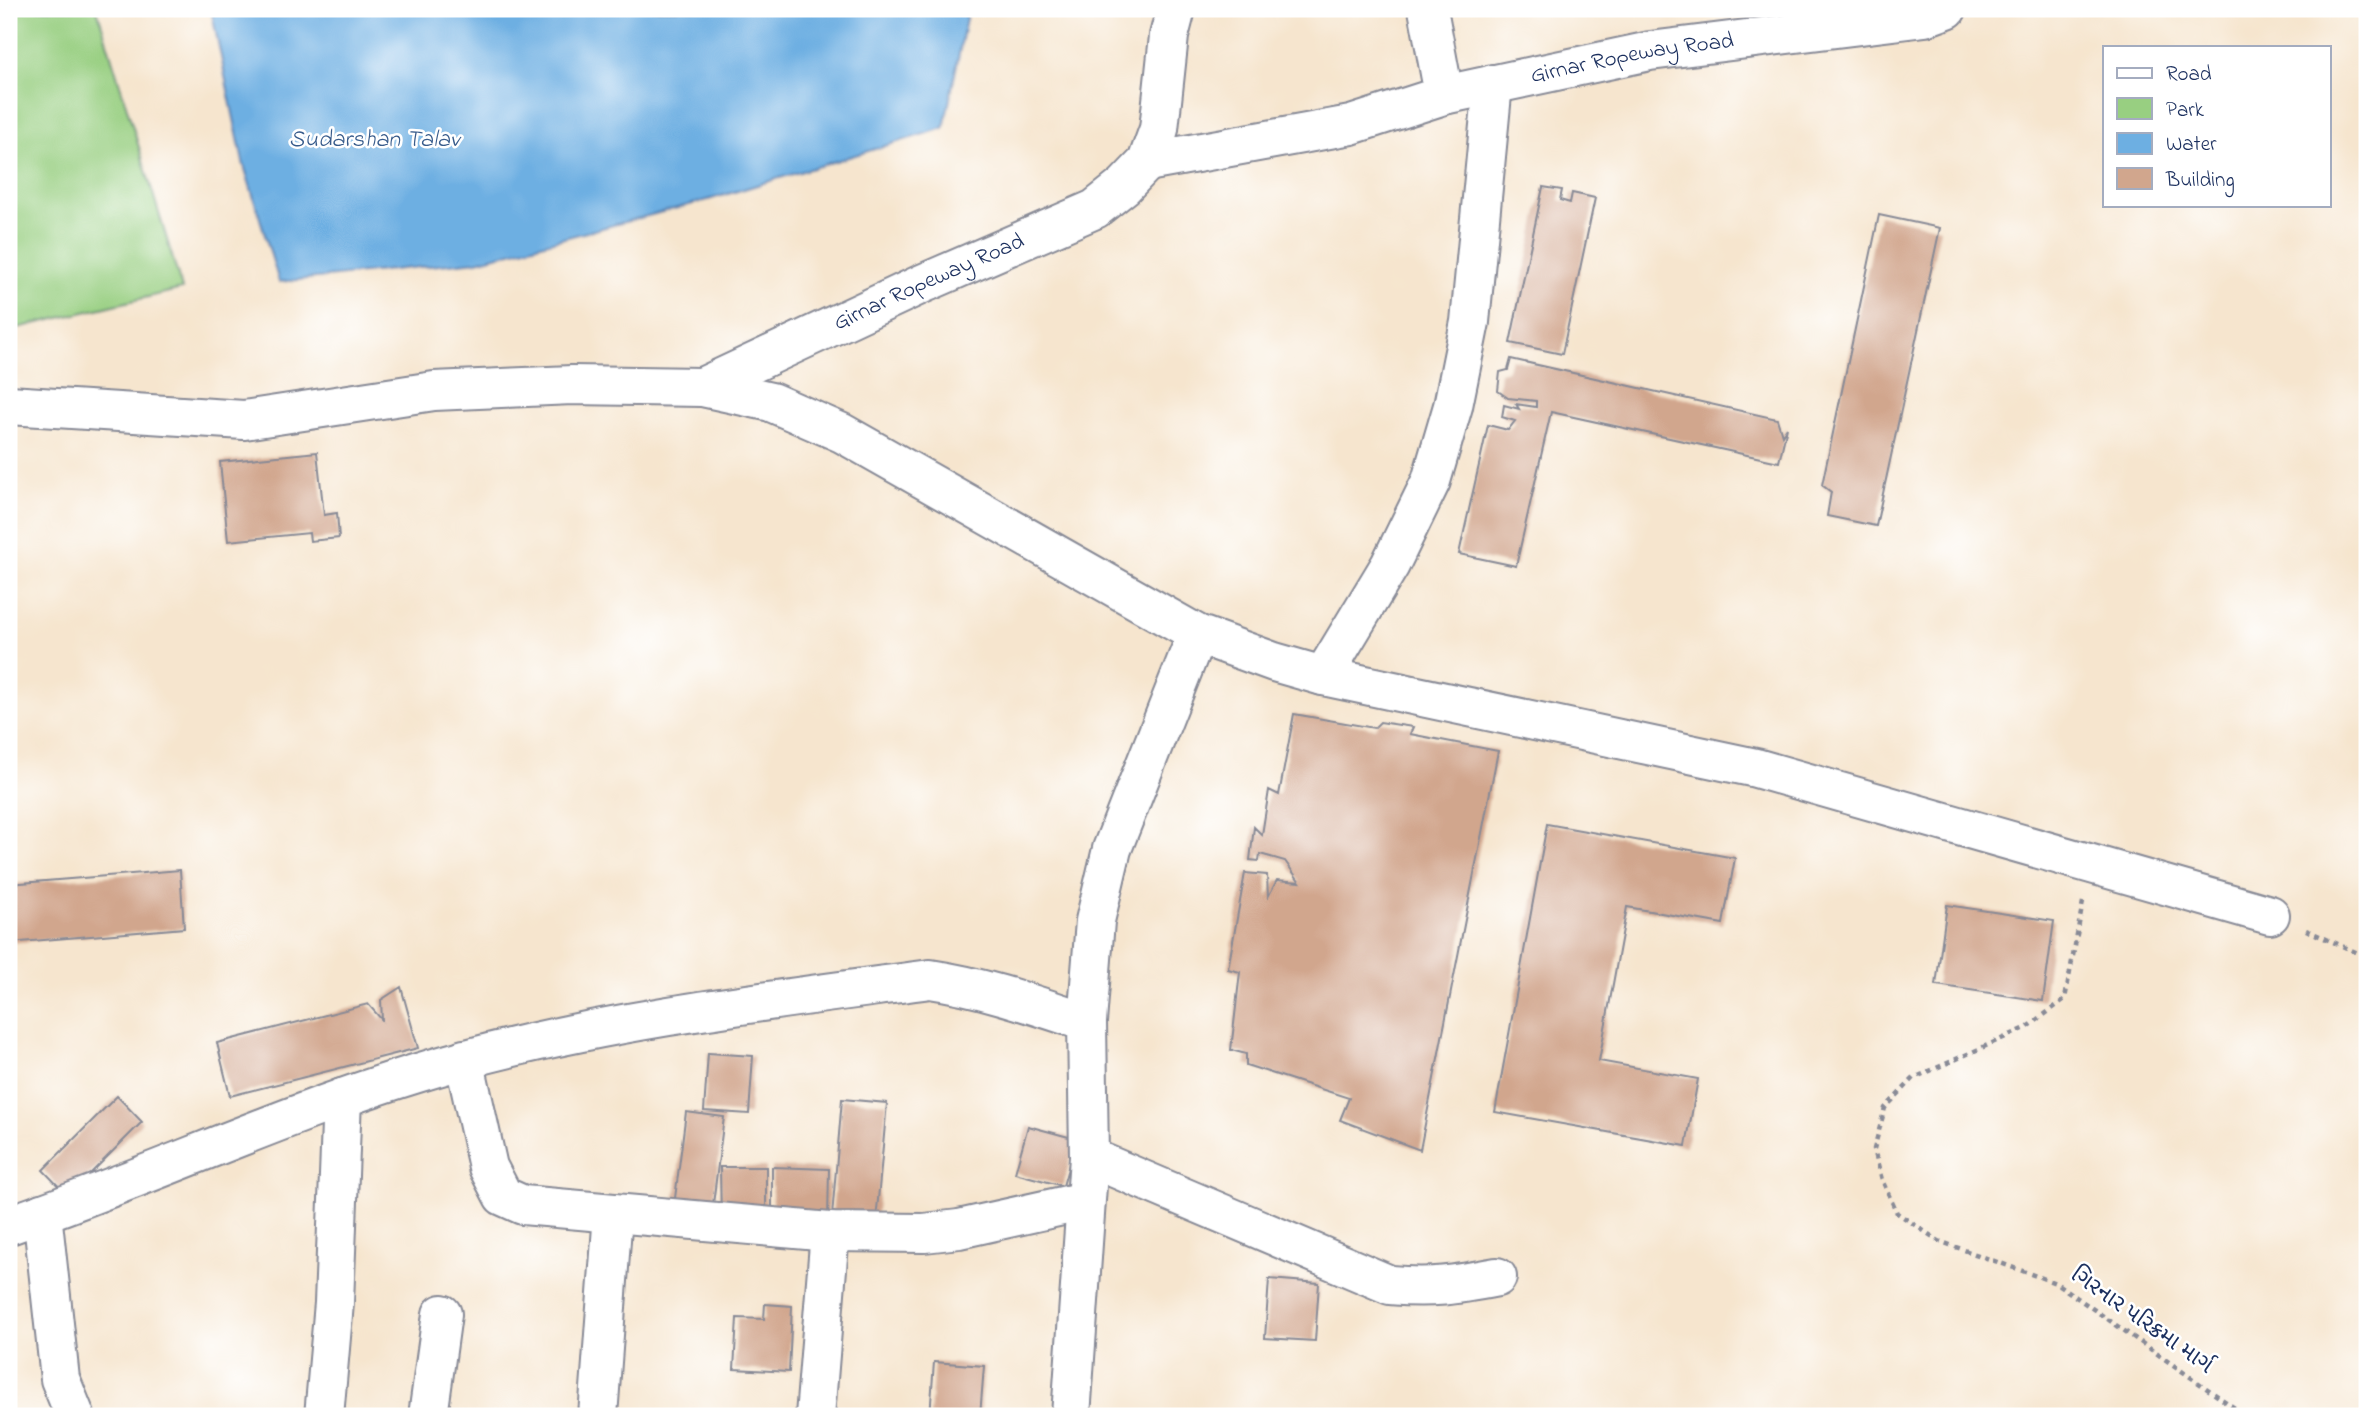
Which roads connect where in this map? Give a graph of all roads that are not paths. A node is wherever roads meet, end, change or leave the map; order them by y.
1 (1176, 9) edge
2 (1428, 9) edge
3 (1947, 9) edge
4 (1493, 84) junction
5 (1444, 95) junction
6 (1147, 162) junction
7 (702, 387) junction
8 (9, 405) edge
9 (1197, 634) junction
10 (1323, 676) junction
11 (2270, 915) road end
12 (1087, 1022) junction
13 (464, 1059) junction
14 (342, 1098) junction
15 (1089, 1157) junction
16 (1085, 1201) junction
17 (613, 1213) junction
18 (25, 1219) edge
19 (830, 1232) junction
20 (1497, 1277) dead end
21 (442, 1314) dead end
22 (75, 1416) edge
23 (324, 1416) edge
24 (428, 1416) edge
25 (597, 1416) edge
26 (815, 1416) edge
27 (1070, 1416) edge

1 - 6 street, Girnar Ropeway Road
2 - 5 street
3 - 4 street, Girnar Ropeway Road
4 - 5 street, Girnar Ropeway Road
4 - 10 street
5 - 6 street, Girnar Ropeway Road
6 - 7 street, Girnar Ropeway Road
7 - 8 street
7 - 9 street
9 - 10 street
9 - 12 street
10 - 11 street
12 - 13 street
12 - 15 street
13 - 14 street
13 - 17 street
14 - 18 street
14 - 23 street
15 - 16 street
15 - 20 street
16 - 19 street
16 - 27 street
17 - 19 street
17 - 25 street
18 - 22 street
19 - 26 street
21 - 24 street

